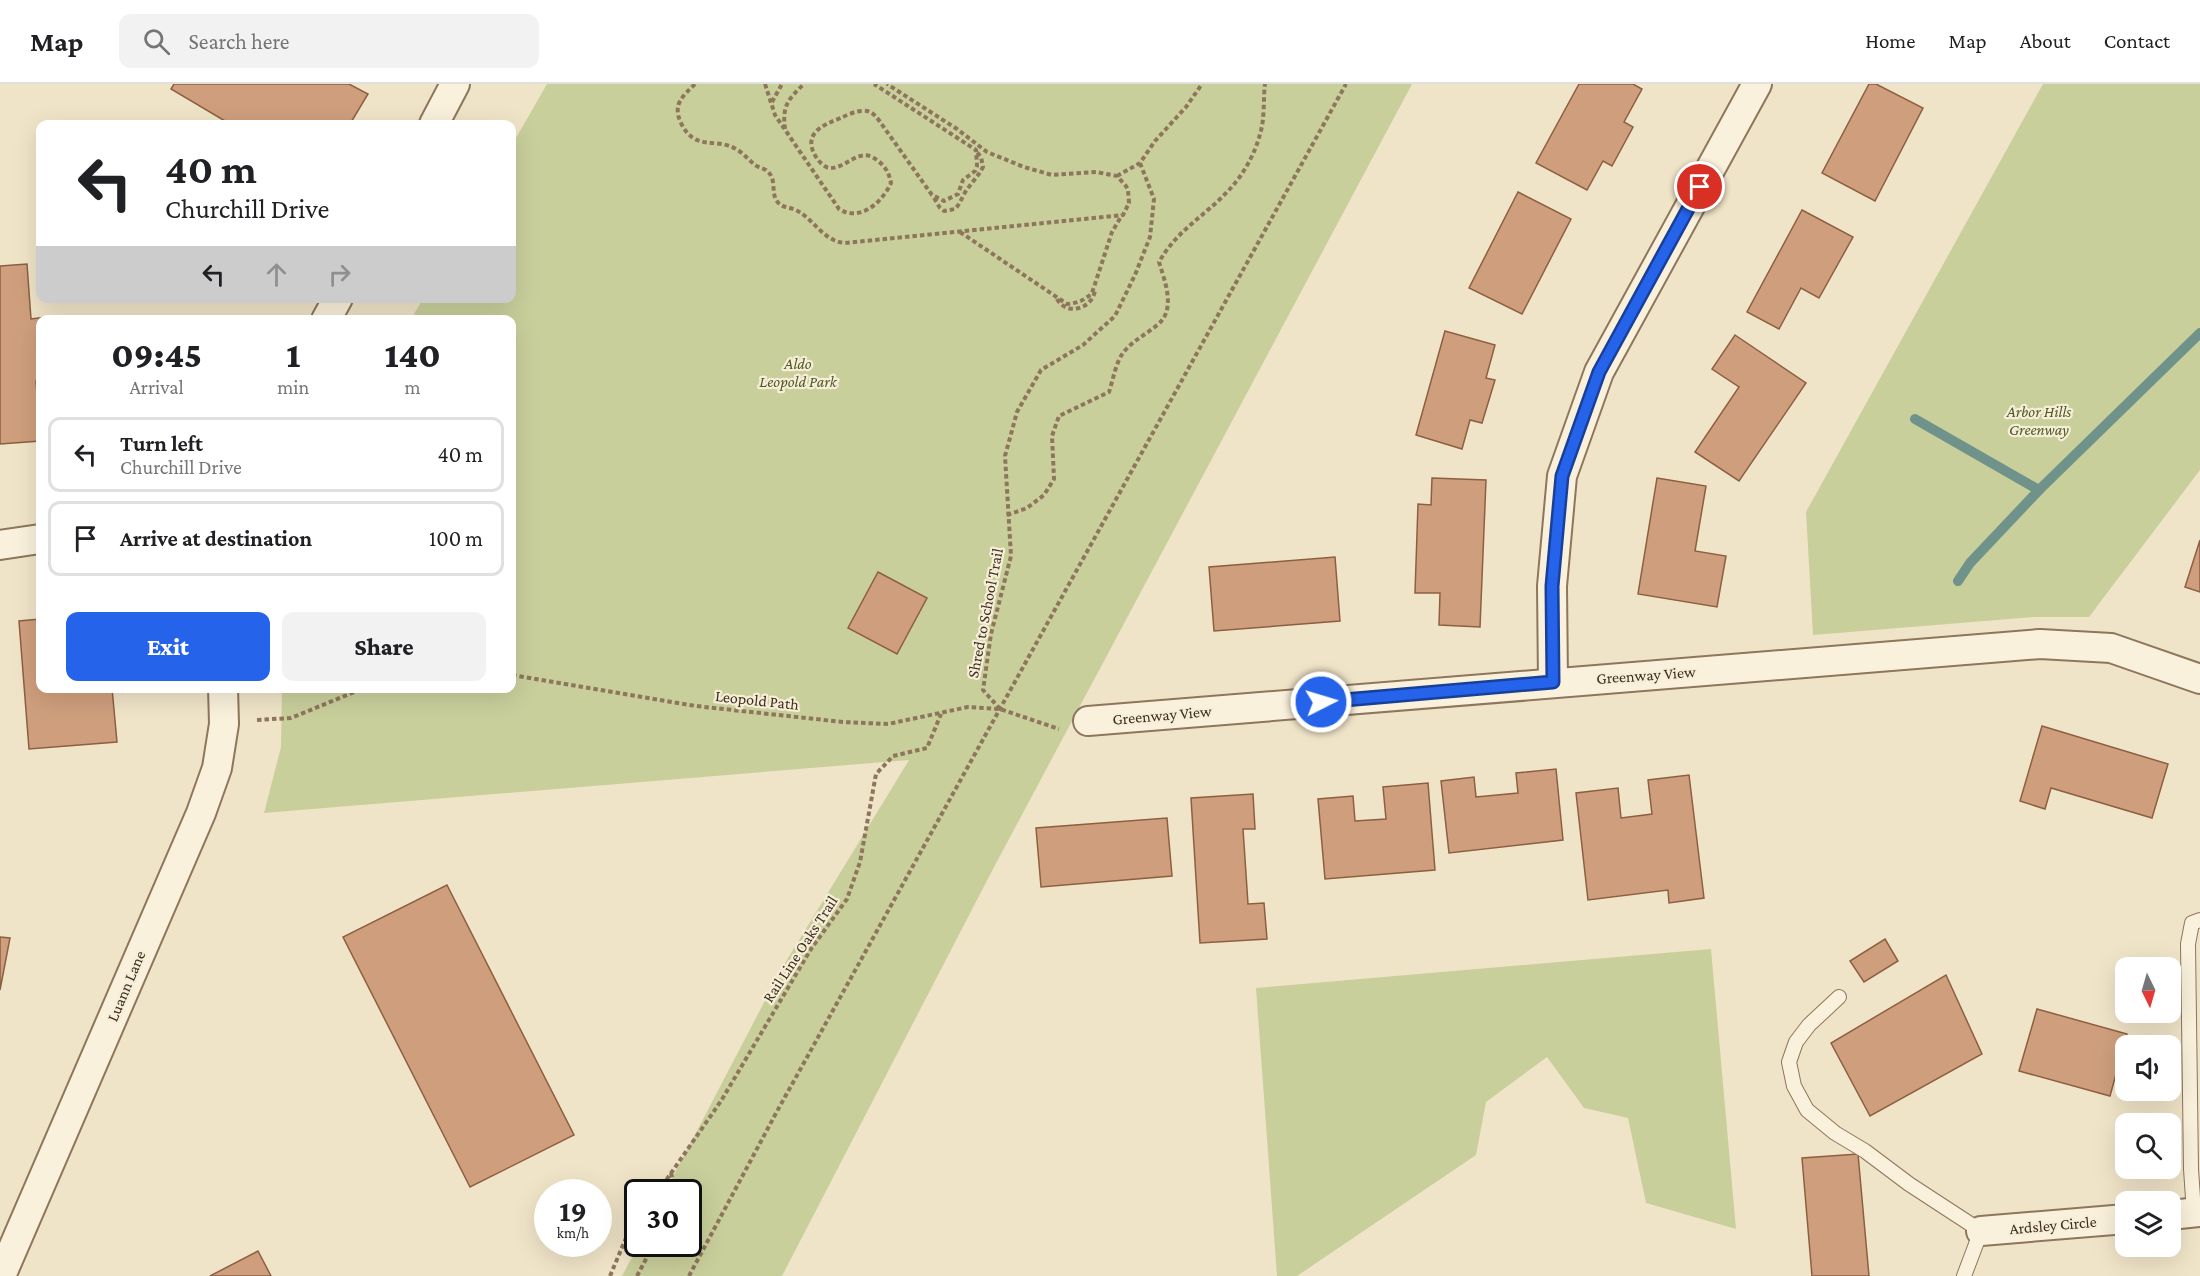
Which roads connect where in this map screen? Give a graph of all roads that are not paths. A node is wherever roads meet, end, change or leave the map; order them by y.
1 (456, 84) edge
2 (1757, 84) edge
3 (436, 120) edge
4 (36, 540) edge
5 (0, 544) edge
6 (2200, 679) edge
7 (1553, 682) junction
8 (223, 693) edge
9 (1088, 721) road end
10 (2200, 920) edge
11 (1839, 997) dead end
12 (2188, 1213) edge
13 (2115, 1220) edge
14 (1981, 1231) junction
15 (1, 1276) edge
16 (1964, 1276) edge

1 - 3 street
2 - 7 street
4 - 5 street
6 - 7 street, Greenway View
7 - 9 street, Greenway View
8 - 15 street, Luann Lane
10 - 12 lane
11 - 14 lane
13 - 14 street, Ardsley Circle
14 - 16 lane

